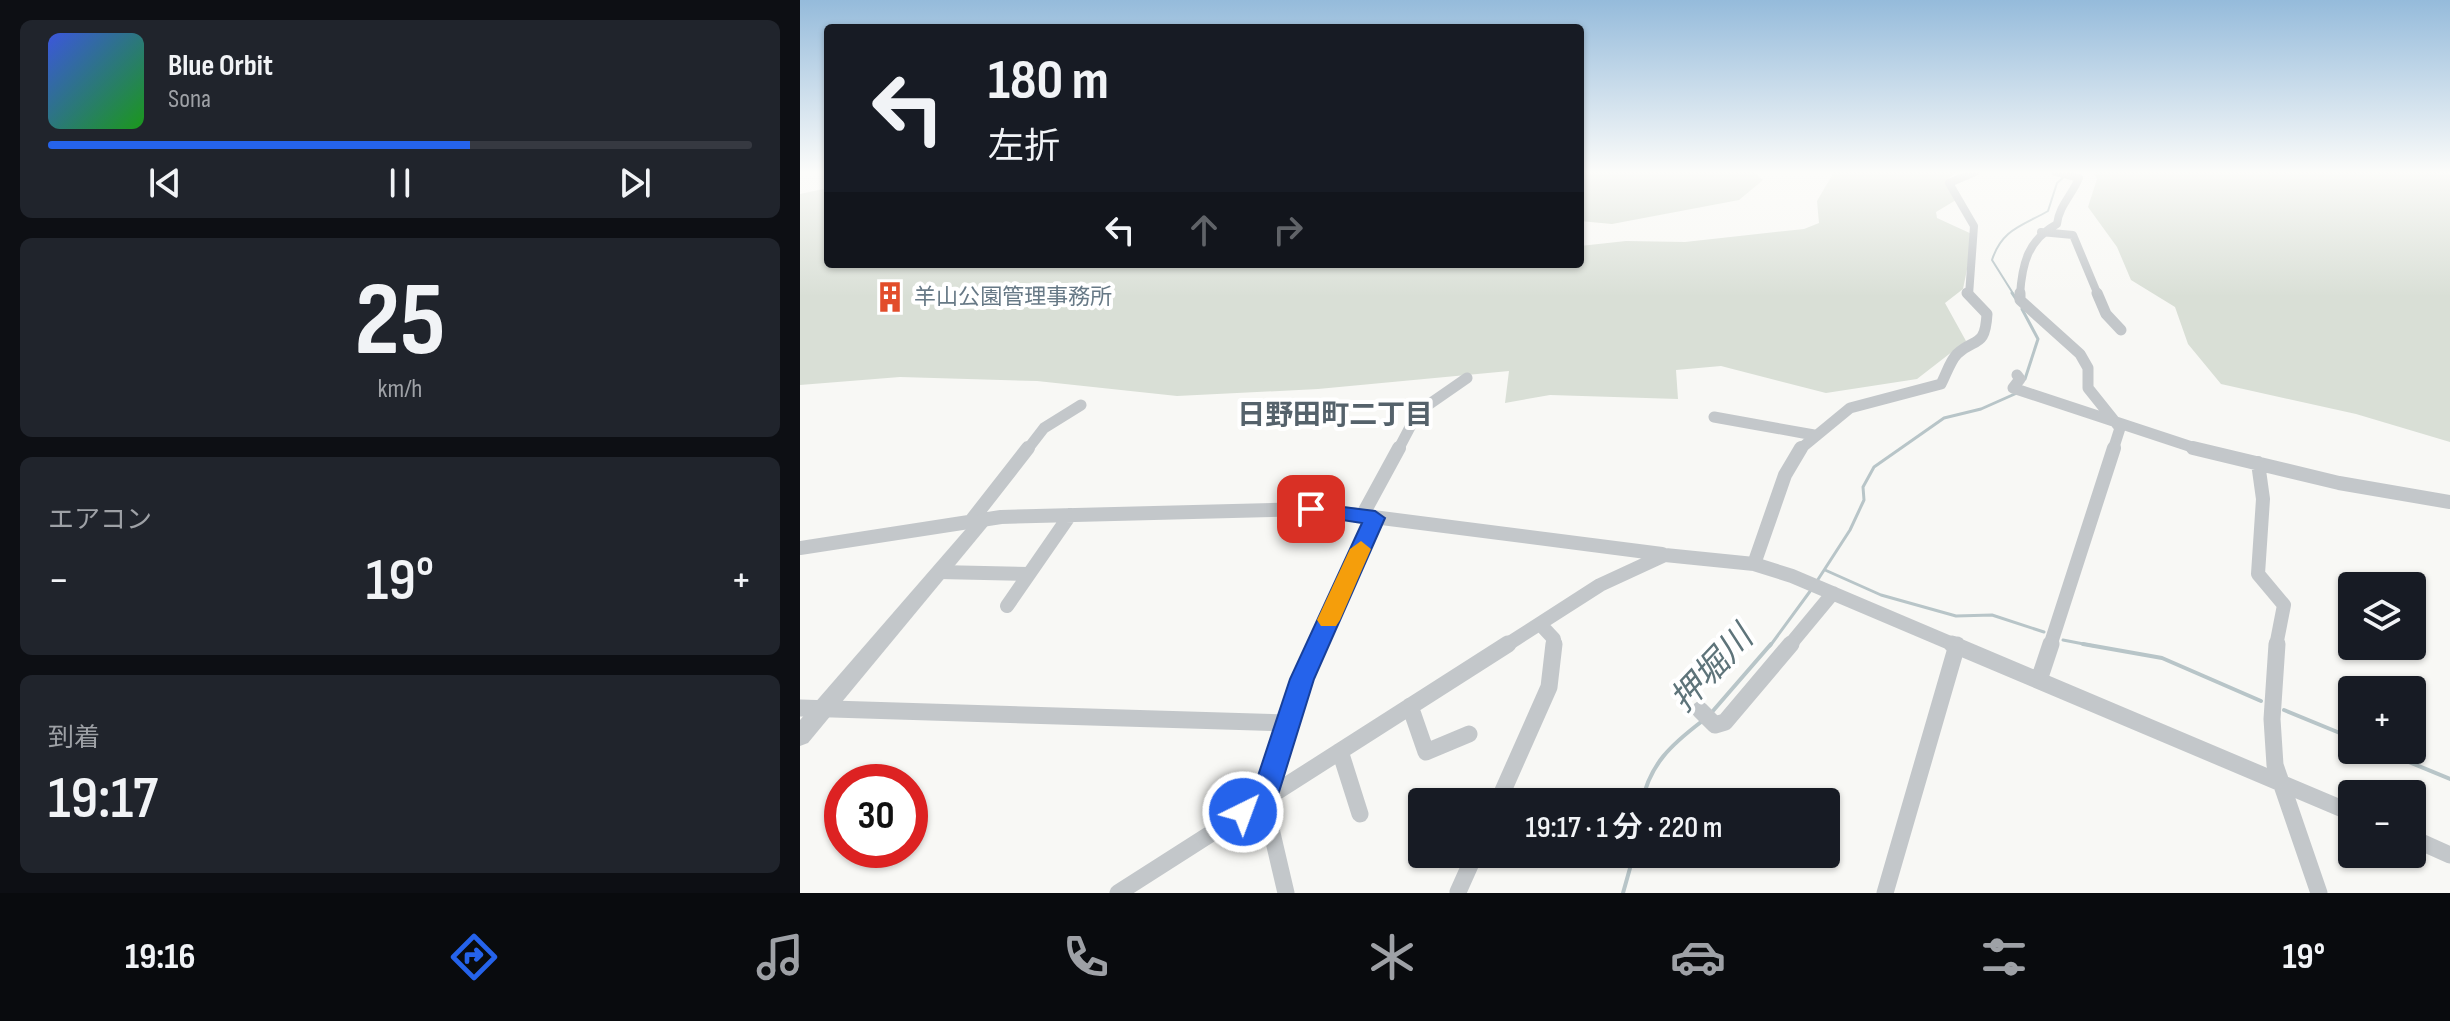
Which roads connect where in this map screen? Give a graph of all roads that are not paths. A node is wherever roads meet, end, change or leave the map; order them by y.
1 (1967, 214) edge
2 (2058, 214) edge
3 (2041, 232) junction
4 (2121, 330) dead end
5 (2017, 375) dead end
6 (1467, 378) dead end
7 (1081, 405) dead end
8 (1714, 417) dead end
9 (2120, 428) junction
10 (1814, 435) junction
11 (2258, 463) junction
12 (2450, 502) edge
13 (1070, 515) junction
14 (1368, 517) junction
15 (977, 520) junction
16 (800, 548) edge
17 (1665, 555) junction
18 (1754, 564) junction
19 (939, 572) junction
20 (1029, 574) junction
21 (1833, 593) junction
22 (1007, 606) dead end
23 (1540, 624) junction
24 (1957, 645) junction
25 (2039, 680) junction
26 (1410, 706) junction
27 (800, 708) edge
28 (823, 709) junction
29 (1700, 710) dead end
30 (1288, 723) junction
31 (1469, 734) dead end
32 (800, 736) edge
33 (1340, 751) junction
34 (2278, 781) junction
35 (1504, 788) edge
36 (1264, 799) junction
37 (2338, 807) edge
38 (1360, 814) dead end
39 (2426, 844) edge
40 (2450, 855) edge
41 (1469, 868) edge
42 (1458, 892) edge
43 (1118, 893) edge
44 (1286, 893) edge
45 (1885, 893) edge
46 (2319, 893) edge

1 - 10 street
2 - 3 street
3 - 4 street
3 - 9 street
5 - 9 street
6 - 14 street
7 - 15 street
8 - 10 street
9 - 11 street
9 - 25 street
10 - 18 street
11 - 12 street
11 - 34 street
13 - 14 street
13 - 15 street
13 - 20 street
14 - 17 street
14 - 30 street
15 - 16 street
15 - 19 street
17 - 18 street
17 - 23 street
18 - 21 street
19 - 20 street
19 - 28 street
20 - 22 street
21 - 24 street
21 - 29 street
23 - 26 street
23 - 35 street
24 - 25 street
24 - 45 street
25 - 34 street
26 - 31 street
26 - 33 street
27 - 28 street
28 - 30 street
28 - 32 street
30 - 36 street
33 - 36 street
33 - 38 street
34 - 37 street
34 - 46 street
36 - 43 street
36 - 44 street
39 - 40 street
41 - 42 street

